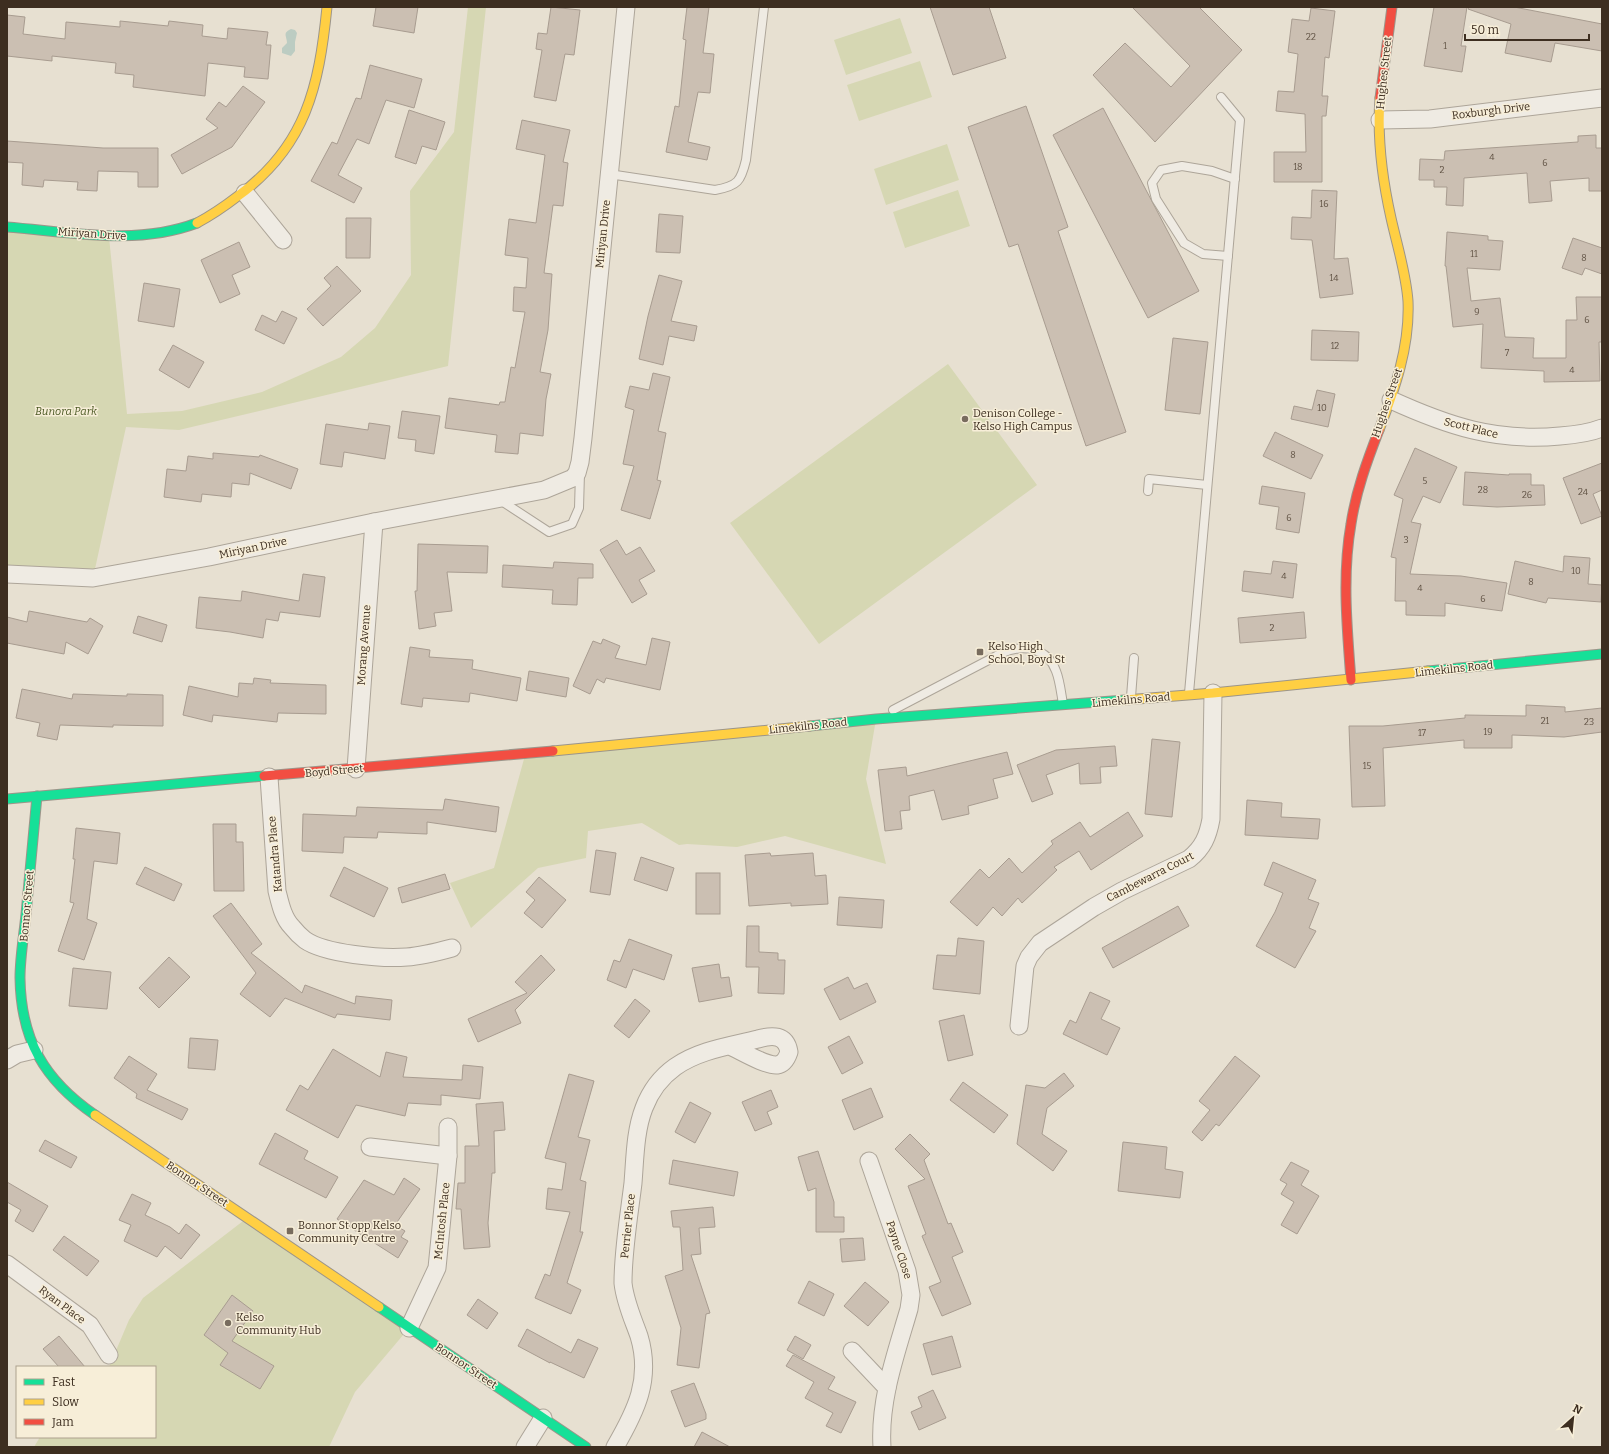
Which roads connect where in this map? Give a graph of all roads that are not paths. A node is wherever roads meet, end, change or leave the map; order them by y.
1 (327, 7) edge
2 (626, 7) edge
3 (764, 7) edge
4 (1392, 7) edge
5 (1221, 97) dead end
6 (1602, 98) edge
7 (1380, 120) junction
8 (610, 174) junction
9 (1235, 179) junction
10 (245, 192) junction
11 (7, 227) edge
12 (283, 240) dead end
13 (1228, 256) junction
14 (1391, 400) junction
15 (1602, 428) edge
16 (580, 462) junction
17 (1207, 485) junction
18 (1148, 491) dead end
19 (497, 498) junction
20 (374, 522) junction
21 (7, 574) edge
22 (1602, 654) edge
23 (1134, 658) dead end
24 (1351, 680) junction
25 (1213, 694) junction
26 (1188, 695) junction
27 (1131, 700) junction
28 (1064, 706) junction
29 (876, 719) junction
30 (660, 741) joint
31 (356, 769) junction
32 (269, 777) junction
33 (37, 796) junction
34 (7, 799) edge
35 (452, 948) dead end
36 (1019, 1026) dead end
37 (730, 1046) dead end
38 (34, 1050) junction
39 (7, 1060) edge
40 (448, 1127) dead end
41 (370, 1147) dead end
42 (448, 1156) junction
43 (869, 1161) dead end
44 (7, 1264) edge
45 (410, 1328) junction
46 (852, 1351) dead end
47 (108, 1355) dead end
48 (887, 1388) junction
49 (543, 1418) junction
50 (525, 1447) edge
51 (586, 1447) edge
52 (615, 1447) edge
53 (882, 1447) edge

1 - 10 street, Miriyan Drive
2 - 8 street, Miriyan Drive
3 - 8 lane
4 - 7 street, Hughes Street
5 - 9 lane
6 - 7 street, Roxburgh Drive
7 - 14 street, Hughes Street
8 - 16 street, Miriyan Drive
9 - 13 lane
9 - 13 lane
10 - 11 street, Miriyan Drive
10 - 12 street
13 - 17 lane
14 - 15 street, Scott Place
14 - 24 street, Hughes Street
16 - 19 street, Miriyan Drive
16 - 19 lane, Miriyan Drive
17 - 18 lane
17 - 26 lane
19 - 20 street, Miriyan Drive
20 - 21 street, Miriyan Drive
20 - 31 street, Morang Avenue
22 - 24 street, Limekilns Road
23 - 27 lane
24 - 25 street, Limekilns Road
25 - 26 street, Limekilns Road
25 - 36 street, Cambewarra Court
26 - 27 street, Limekilns Road
27 - 28 street, Limekilns Road
28 - 29 street, Limekilns Road
28 - 29 lane
29 - 30 street, Limekilns Road
30 - 31 street, Boyd Street
31 - 32 street, Boyd Street
32 - 33 street, Boyd Street
32 - 35 street, Katandra Place
33 - 34 street, Boyd Street
33 - 38 street, Bonnor Street
37 - 52 street, Perrier Place
38 - 39 street
38 - 45 street, Bonnor Street
40 - 42 street, McIntosh Place
41 - 42 street
42 - 45 street, McIntosh Place
43 - 48 street, Payne Close
44 - 47 street, Ryan Place
45 - 49 street, Bonnor Street
46 - 48 street
48 - 53 street, Payne Close
49 - 50 street
49 - 51 street, Bonnor Street

